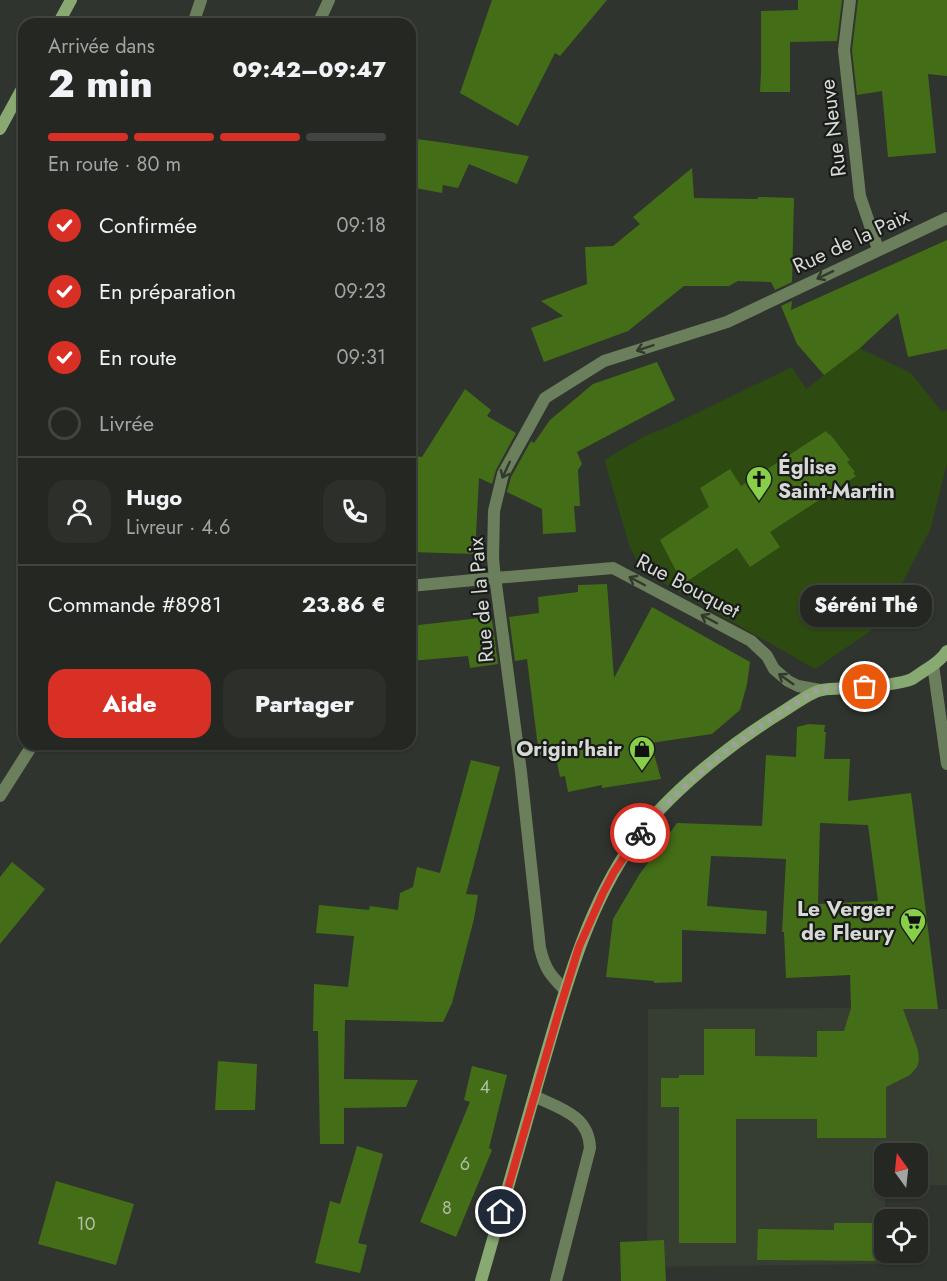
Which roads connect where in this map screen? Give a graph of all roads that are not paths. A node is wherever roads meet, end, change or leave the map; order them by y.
1 (71, 0) edge
2 (201, 0) edge
3 (328, 0) edge
4 (850, 0) edge
5 (61, 18) edge
6 (194, 18) edge
7 (320, 18) edge
8 (18, 96) edge
9 (0, 129) edge
10 (947, 218) edge
11 (878, 249) junction
12 (495, 578) junction
13 (416, 585) edge
14 (947, 651) edge
15 (933, 665) junction
16 (820, 690) junction
17 (29, 750) edge
18 (947, 764) edge
19 (0, 796) edge
20 (565, 990) junction
21 (534, 1096) junction
22 (481, 1281) edge
23 (556, 1281) edge

1 - 5 street
2 - 6 street
3 - 7 street
4 - 11 street, Rue Neuve
8 - 9 street
10 - 11 street, Rue de la Paix
11 -> 12 street, Rue de la Paix
12 - 13 street, Rue Bouquet
16 -> 12 street, Rue Bouquet
12 - 20 street, Rue de la Paix
14 - 15 street
15 - 16 street
15 - 18 street
16 - 20 street
17 - 19 street
20 - 21 street
21 - 22 street
21 - 23 street

